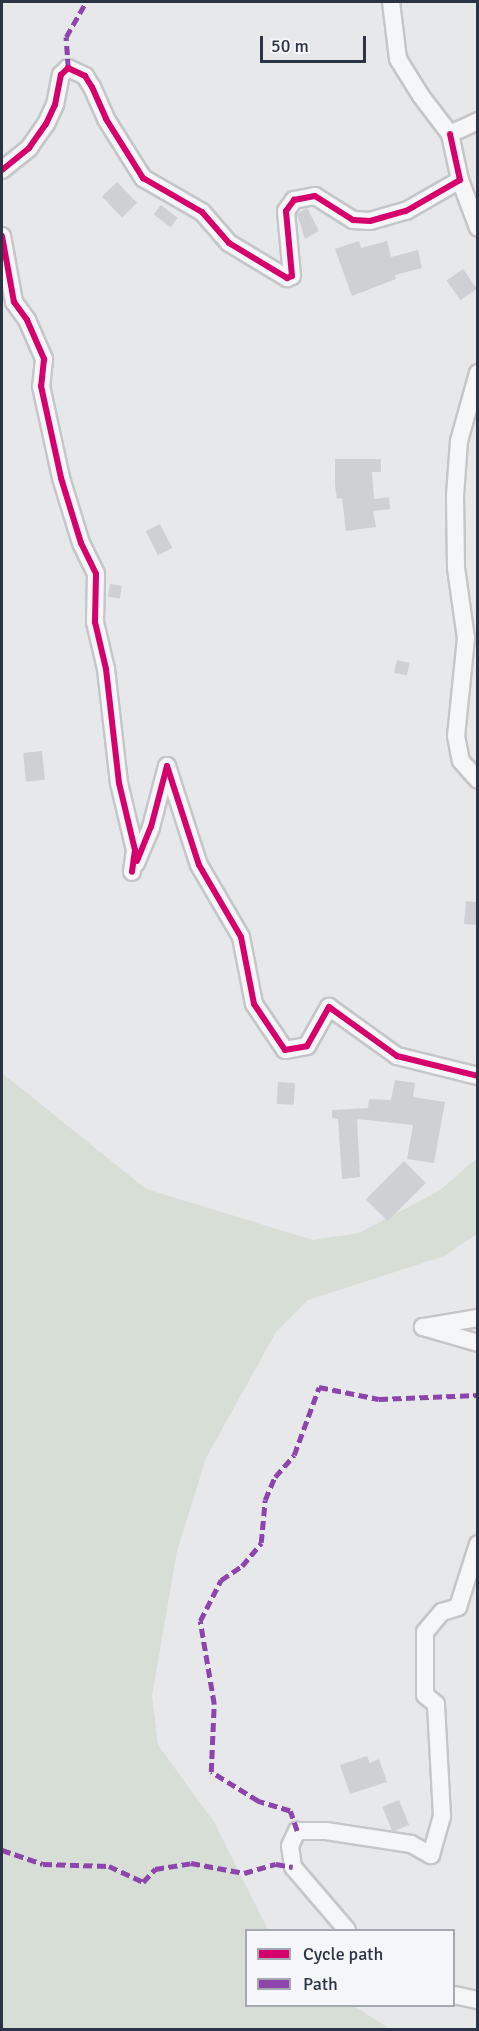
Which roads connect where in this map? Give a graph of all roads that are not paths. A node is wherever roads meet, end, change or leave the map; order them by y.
1 (392, 2) edge
2 (477, 121) edge
3 (450, 134) junction
4 (2, 170) edge
5 (460, 180) junction
6 (477, 228) edge
7 (2, 236) edge
8 (477, 372) edge
9 (477, 780) edge
10 (477, 1076) edge
11 (477, 1318) edge
12 (477, 1343) edge
13 (477, 1544) edge
14 (347, 1929) edge
15 (455, 1995) edge
16 (477, 2000) edge

1 - 3 street
2 - 3 street
3 - 5 street
4 - 5 street
5 - 6 street
7 - 10 street
8 - 9 street
11 - 12 street
13 - 14 street
15 - 16 street

